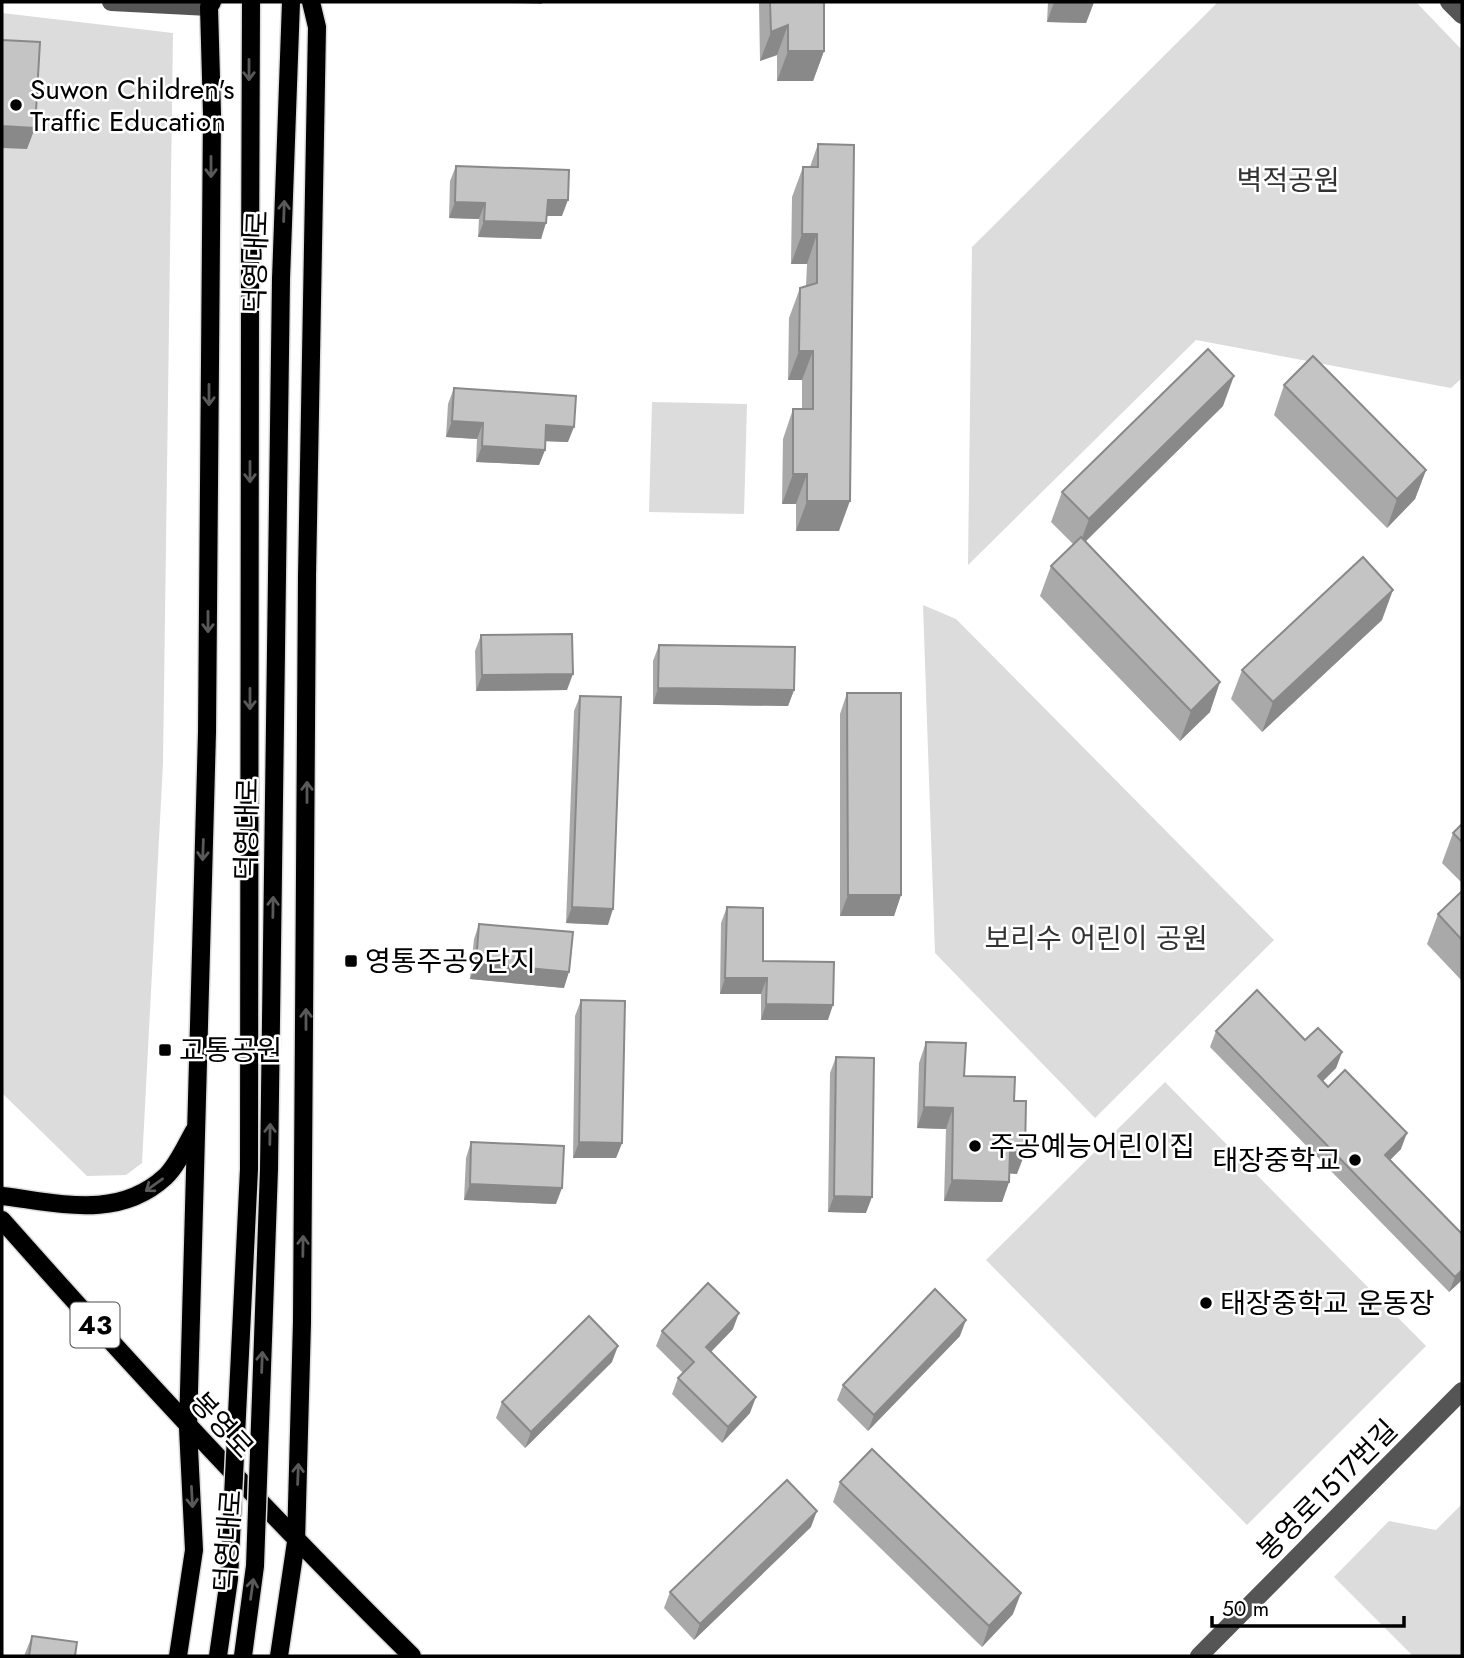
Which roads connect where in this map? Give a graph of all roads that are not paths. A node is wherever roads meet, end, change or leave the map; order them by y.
1 (111, 2) edge
2 (251, 2) edge
3 (291, 2) edge
4 (311, 2) edge
5 (1449, 2) edge
6 (211, 4) edge
7 (1462, 15) edge
8 (194, 1131) junction
9 (2, 1196) edge
10 (2, 1220) edge
11 (1462, 1391) edge
12 (188, 1428) junction
13 (296, 1542) junction
14 (178, 1656) edge
15 (218, 1656) edge
16 (243, 1656) edge
17 (279, 1656) edge
18 (412, 1656) edge
19 (1199, 1656) edge

1 - 6 street
2 -> 15 main road, 덕영대로, bridge
16 -> 3 main road, 덕영대로, bridge
13 -> 4 main road
5 - 7 street
6 -> 8 main road
8 -> 9 main road
8 - 12 main road
10 - 12 main road, 봉영로 / 43
11 - 19 street, 봉영로1517번길
12 - 13 main road, 봉영로 / 43
12 -> 14 main road
13 - 17 main road
13 - 18 main road, 봉영로 / 43

